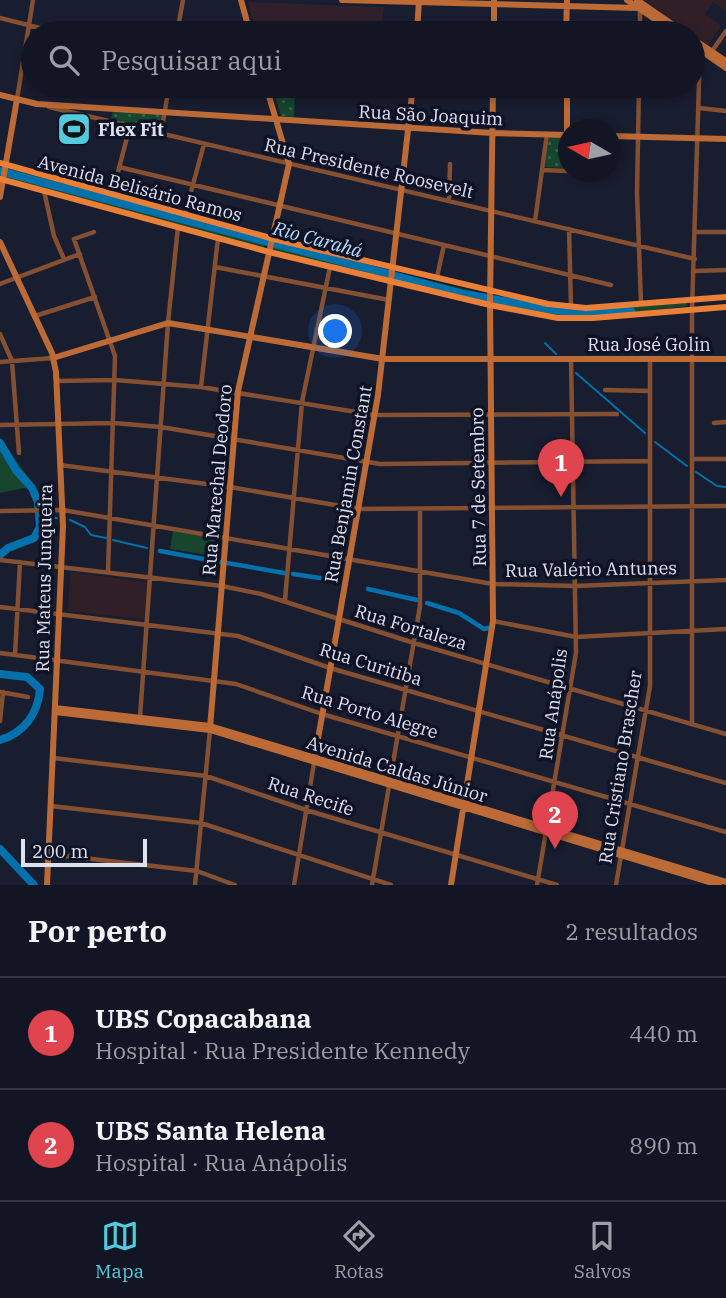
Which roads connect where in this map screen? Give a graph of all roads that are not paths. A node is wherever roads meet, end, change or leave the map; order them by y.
1 (33, 0) edge
2 (183, 0) edge
3 (241, 0) edge
4 (342, 0) edge
5 (626, 0) edge
6 (636, 0) edge
7 (381, 1) edge
8 (419, 1) edge
9 (494, 2) edge
10 (567, 3) edge
11 (639, 9) junction
12 (0, 18) edge
13 (30, 21) edge
14 (179, 21) edge
15 (247, 21) edge
16 (418, 21) edge
17 (494, 21) edge
18 (566, 21) edge
19 (640, 21) edge
20 (657, 21) edge
21 (667, 21) edge
22 (21, 25) edge
23 (726, 31) edge
24 (705, 46) edge
25 (712, 51) junction
26 (705, 53) edge
27 (726, 61) edge
28 (726, 68) edge
29 (21, 75) edge
30 (0, 95) edge
31 (167, 98) edge
32 (270, 98) edge
33 (412, 98) edge
34 (493, 98) edge
35 (567, 98) edge
36 (639, 98) edge
37 (699, 98) edge
38 (17, 99) junction
39 (37, 104) junction
40 (699, 107) junction
41 (726, 111) edge
42 (164, 112) junction
43 (276, 119) junction
44 (568, 119) edge
45 (130, 126) junction
46 (410, 128) junction
47 (492, 133) junction
48 (161, 134) junction
49 (547, 134) junction
50 (558, 135) edge
51 (621, 136) edge
52 (638, 136) junction
53 (698, 138) junction
54 (726, 139) edge
55 (204, 144) junction
56 (289, 164) junction
57 (450, 164) dead end
58 (4, 165) edge
59 (119, 167) junction
60 (542, 170) junction
61 (558, 171) edge
62 (2, 179) edge
63 (193, 185) junction
64 (402, 190) junction
65 (44, 191) junction
66 (112, 195) junction
67 (0, 197) edge
68 (449, 201) junction
69 (279, 205) junction
70 (491, 211) junction
71 (185, 215) junction
72 (535, 222) junction
73 (178, 228) junction
74 (569, 229) junction
75 (94, 232) dead end
76 (696, 232) junction
77 (726, 232) edge
78 (397, 234) junction
79 (218, 238) junction
80 (272, 240) junction
81 (0, 242) edge
82 (444, 245) junction
83 (639, 246) junction
84 (269, 251) junction
85 (80, 254) junction
86 (491, 256) junction
87 (64, 259) junction
88 (695, 259) junction
89 (215, 267) junction
90 (330, 267) junction
91 (726, 270) edge
92 (695, 271) junction
93 (392, 275) junction
94 (570, 275) junction
95 (16, 276) junction
96 (264, 276) junction
97 (437, 278) junction
98 (0, 284) edge
99 (611, 285) dead end
100 (325, 288) junction
101 (95, 297) junction
102 (726, 297) edge
103 (490, 299) junction
104 (695, 299) junction
105 (389, 300) junction
106 (641, 303) junction
107 (726, 307) edge
108 (570, 308) junction
109 (692, 310) junction
110 (35, 316) junction
111 (168, 323) junction
112 (209, 329) junction
113 (0, 334) edge
114 (250, 336) junction
115 (111, 340) junction
116 (313, 347) junction
117 (53, 358) junction
118 (491, 358) junction
119 (571, 358) junction
120 (650, 358) junction
121 (383, 359) junction
122 (692, 359) junction
123 (726, 359) edge
124 (12, 361) junction
125 (0, 362) edge
126 (115, 380) junction
127 (56, 381) junction
128 (164, 383) junction
129 (201, 387) junction
130 (605, 390) dead end
131 (238, 391) junction
132 (650, 391) junction
133 (302, 402) junction
134 (491, 414) junction
135 (572, 414) junction
136 (617, 414) dead end
137 (375, 415) junction
138 (726, 422) edge
139 (58, 423) junction
140 (114, 423) junction
141 (713, 423) dead end
142 (0, 425) edge
143 (17, 425) junction
144 (161, 427) junction
145 (234, 438) junction
146 (298, 449) junction
147 (19, 453) dead end
148 (693, 459) junction
149 (726, 459) edge
150 (650, 461) junction
151 (366, 462) junction
152 (573, 462) junction
153 (492, 463) junction
154 (60, 465) junction
155 (112, 471) junction
156 (157, 478) junction
157 (230, 487) junction
158 (293, 498) junction
159 (650, 506) junction
160 (693, 506) junction
161 (726, 506) edge
162 (574, 507) junction
163 (492, 508) junction
164 (358, 509) junction
165 (420, 509) junction
166 (63, 510) junction
167 (0, 511) edge
168 (110, 517) junction
169 (154, 524) junction
170 (226, 536) junction
171 (289, 547) junction
172 (349, 558) junction
173 (0, 560) edge
174 (20, 562) junction
175 (61, 567) junction
176 (421, 571) junction
177 (108, 572) junction
178 (150, 577) junction
179 (726, 580) edge
180 (694, 581) junction
181 (650, 583) junction
182 (493, 584) junction
183 (222, 586) junction
184 (575, 586) junction
185 (285, 600) junction
186 (0, 607) edge
187 (17, 609) junction
188 (59, 614) junction
189 (338, 620) junction
190 (493, 621) junction
191 (146, 624) junction
192 (726, 629) edge
193 (694, 631) junction
194 (218, 632) junction
195 (650, 633) junction
196 (576, 637) junction
197 (414, 643) junction
198 (0, 653) edge
199 (15, 655) junction
200 (57, 660) junction
201 (488, 665) junction
202 (330, 668) junction
203 (143, 671) junction
204 (214, 679) junction
205 (571, 689) junction
206 (406, 690) junction
207 (2, 692) edge
208 (28, 697) dead end
209 (55, 710) junction
210 (481, 711) junction
211 (647, 711) junction
212 (322, 714) junction
213 (139, 720) junction
214 (0, 721) edge
215 (692, 723) junction
216 (210, 728) junction
217 (726, 734) edge
218 (563, 735) junction
219 (398, 736) junction
220 (639, 757) junction
221 (53, 758) junction
222 (472, 758) junction
223 (314, 761) junction
224 (205, 776) junction
225 (555, 782) junction
226 (726, 783) edge
227 (389, 785) junction
228 (630, 804) junction
229 (51, 806) junction
230 (464, 807) junction
231 (306, 810) junction
232 (201, 823) junction
233 (546, 831) junction
234 (726, 832) edge
235 (381, 833) junction
236 (48, 854) junction
237 (622, 854) junction
238 (456, 855) junction
239 (299, 858) junction
240 (197, 872) junction
241 (372, 882) edge
242 (538, 882) edge
243 (726, 883) edge
244 (47, 885) edge
245 (195, 885) edge
246 (236, 885) edge
247 (294, 885) edge
248 (391, 885) edge
249 (451, 885) edge
250 (557, 885) edge
251 (616, 885) edge
252 (719, 885) edge

1 - 13 street
2 - 14 street
3 - 15 street
4 - 7 street
5 - 11 street
6 - 21 street
7 - 8 street
8 - 9 street
8 - 16 street
9 - 10 street
9 - 17 street
10 - 11 street
10 - 18 street
11 - 19 street
11 - 20 street
12 - 22 street
23 - 25 street
24 - 25 street
25 - 27 street
26 - 28 street
29 - 38 street
30 - 38 street, Rua São Joaquim
31 - 42 street
32 - 43 street, Rua Marechal Deodoro
33 - 46 street, Rua Benjamin Constant
34 - 47 street, Rua 7 de Setembro
35 - 44 street
36 - 52 street
37 - 40 street
38 - 39 street, Rua São Joaquim
38 - 58 street
39 - 42 street, Rua São Joaquim
39 - 45 street, Rua Presidente Roosevelt
40 - 41 street
40 - 53 street
42 - 43 street, Rua São Joaquim
42 - 48 street
43 - 46 street, Rua São Joaquim
43 - 56 street, Rua Marechal Deodoro
45 - 48 street, Rua Presidente Roosevelt
45 - 59 street
46 - 47 street, Rua São Joaquim
46 - 64 street, Rua Benjamin Constant
47 - 49 street, Rua São Joaquim
47 - 70 street, Rua 7 de Setembro
48 - 55 street, Rua Presidente Roosevelt
49 - 50 street, Rua São Joaquim
49 - 60 street
51 - 52 street
52 - 53 street
52 - 83 street
53 - 54 street
53 - 76 street
55 - 56 street, Rua Presidente Roosevelt
55 - 63 street
56 - 64 street, Rua Presidente Roosevelt
56 - 69 street, Rua Marechal Deodoro
57 - 68 street
58 - 62 street
58 - 66 main road, Avenida Belisário Ramos
59 - 63 street
59 - 66 street
60 - 61 street
60 - 72 street
62 - 65 main road, Avenida Belisário Ramos
62 - 67 street
63 - 69 street
63 - 71 street
64 - 68 street, Rua Presidente Roosevelt
64 - 78 street, Rua Benjamin Constant
65 - 73 main road, Avenida Belisário Ramos
65 - 87 street
66 - 71 main road, Avenida Belisário Ramos
68 - 70 street, Rua Presidente Roosevelt
69 - 78 street
69 - 80 street, Rua Marechal Deodoro
70 - 72 street, Rua Presidente Roosevelt
70 - 86 street, Rua 7 de Setembro
71 - 80 main road, Avenida Belisário Ramos
72 - 74 street, Rua Presidente Roosevelt
73 - 79 main road, Avenida Belisário Ramos
73 - 111 street
74 - 83 street, Rua Presidente Roosevelt
74 - 94 street
75 - 85 street
76 - 77 street
76 - 88 street
78 - 82 street
78 - 93 street, Rua Benjamin Constant
79 - 84 main road, Avenida Belisário Ramos
79 - 89 street
80 - 84 street, Rua Marechal Deodoro
80 - 93 main road, Avenida Belisário Ramos
81 - 95 street, Rua Mateus Junqueira
82 - 86 street
82 - 97 street
83 - 88 street, Rua Presidente Roosevelt
83 - 106 street
84 - 90 main road, Avenida Belisário Ramos
84 - 96 street, Rua Marechal Deodoro
85 - 87 street
85 - 101 street
86 - 94 street
86 - 103 street, Rua 7 de Setembro
87 - 95 street
88 - 92 street
89 - 96 street
89 - 112 street
90 - 93 main road, Avenida Belisário Ramos
90 - 100 street
91 - 92 street
92 - 104 street
93 - 97 main road, Avenida Belisário Ramos
93 - 103 main road, Avenida Belisário Ramos
93 - 105 street, Rua Benjamin Constant
94 - 99 street
94 - 108 street
95 - 98 street
95 - 110 street, Rua Mateus Junqueira
96 - 100 street
96 - 114 street, Rua Marechal Deodoro
97 - 103 main road, Avenida Belisário Ramos
100 - 105 street
100 - 116 street
101 - 110 street
101 - 115 street
102 - 104 main road, Avenida Belisário Ramos
103 - 108 main road, Avenida Belisário Ramos
103 - 109 main road, Avenida Belisário Ramos
103 - 118 street, Rua 7 de Setembro
104 - 106 main road, Avenida Belisário Ramos
104 - 109 street
105 - 121 street, Rua Benjamin Constant
106 - 108 main road, Avenida Belisário Ramos
107 - 109 main road, Avenida Belisário Ramos
109 - 122 street
110 - 117 street, Rua Mateus Junqueira
111 - 112 street, Rua José Golin
111 - 115 street
111 - 128 street
112 - 114 street, Rua José Golin
112 - 129 street
113 - 124 street
114 - 116 street, Rua José Golin
114 - 131 street, Rua Marechal Deodoro
115 - 117 street
115 - 126 street
116 - 121 street, Rua José Golin
116 - 133 street
117 - 124 street
117 - 127 street, Rua Mateus Junqueira
118 - 119 street, Rua José Golin
118 - 121 street, Rua José Golin
118 - 134 street, Rua 7 de Setembro
119 - 120 street, Rua José Golin
119 - 135 street, Rua Anápolis
120 - 122 street, Rua José Golin
120 - 132 street, Rua Cristiano Brascher
121 - 137 street, Rua Benjamin Constant
122 - 123 street, Rua José Golin
122 - 148 street
124 - 125 street
124 - 143 street
126 - 127 street
126 - 128 street
126 - 140 street
127 - 139 street, Rua Mateus Junqueira
128 - 129 street
128 - 144 street
129 - 131 street
130 - 132 street
131 - 133 street
131 - 145 street, Rua Marechal Deodoro
132 - 150 street, Rua Cristiano Brascher
133 - 137 street
133 - 146 street
134 - 135 street
134 - 137 street
134 - 153 street, Rua 7 de Setembro
135 - 136 street
135 - 152 street, Rua Anápolis
137 - 151 street, Rua Benjamin Constant
138 - 141 street
139 - 140 street
139 - 143 street
139 - 154 street, Rua Mateus Junqueira
140 - 144 street
140 - 155 street
142 - 143 street
143 - 147 street
144 - 145 street
144 - 156 street
145 - 146 street
145 - 157 street, Rua Marechal Deodoro
146 - 151 street
146 - 158 street
148 - 149 street
148 - 160 street
150 - 152 street
150 - 159 street, Rua Cristiano Brascher
151 - 153 street
151 - 164 street, Rua Benjamin Constant
152 - 153 street
152 - 162 street, Rua Anápolis
153 - 163 street, Rua 7 de Setembro
154 - 155 street
154 - 166 street, Rua Mateus Junqueira
155 - 156 street
155 - 168 street
156 - 157 street
156 - 169 street
157 - 158 street
157 - 170 street, Rua Marechal Deodoro
158 - 164 street
158 - 171 street
159 - 160 street
159 - 162 street
159 - 181 street, Rua Cristiano Brascher
160 - 161 street
160 - 180 street
162 - 163 street
162 - 184 street, Rua Anápolis
163 - 165 street
163 - 182 street, Rua 7 de Setembro
164 - 165 street
164 - 172 street, Rua Benjamin Constant
165 - 176 street
166 - 167 street, Rua Valério Antunes
166 - 168 street, Rua Valério Antunes
166 - 175 street, Rua Mateus Junqueira
168 - 169 street, Rua Valério Antunes
168 - 177 street
169 - 170 street, Rua Valério Antunes
169 - 178 street
170 - 171 street, Rua Valério Antunes
170 - 183 street, Rua Marechal Deodoro
171 - 172 street, Rua Valério Antunes
171 - 185 street
172 - 176 street, Rua Valério Antunes
172 - 189 street, Rua Benjamin Constant
173 - 174 street, Rua Fortaleza
174 - 175 street, Rua Fortaleza
174 - 187 street
175 - 177 street, Rua Fortaleza
175 - 188 street, Rua Mateus Junqueira
176 - 182 street, Rua Valério Antunes
176 - 197 street
177 - 178 street, Rua Fortaleza
178 - 183 street, Rua Fortaleza
178 - 191 street
179 - 180 street, Rua Valério Antunes
180 - 181 street, Rua Valério Antunes
180 - 193 street
181 - 184 street, Rua Valério Antunes
181 - 195 street, Rua Cristiano Brascher
182 - 184 street, Rua Valério Antunes
182 - 190 street, Rua 7 de Setembro
183 - 185 street, Rua Fortaleza
183 - 194 street, Rua Marechal Deodoro
184 - 196 street, Rua Anápolis
185 - 189 street, Rua Fortaleza
186 - 187 street, Rua Curitiba
187 - 188 street, Rua Curitiba
187 - 199 street
188 - 191 street, Rua Curitiba
188 - 200 street, Rua Mateus Junqueira
189 - 197 street, Rua Fortaleza
189 - 202 street, Rua Benjamin Constant
190 - 196 street
190 - 201 street, Rua 7 de Setembro
191 - 194 street, Rua Curitiba
191 - 203 street
192 - 193 street
193 - 195 street
193 - 215 street
194 - 202 street, Rua Curitiba
194 - 204 street, Rua Marechal Deodoro
195 - 196 street
195 - 211 street, Rua Cristiano Brascher
196 - 205 street, Rua Anápolis
197 - 201 street, Rua Fortaleza
197 - 206 street
198 - 199 street, Rua Porto Alegre
199 - 200 street, Rua Porto Alegre
200 - 203 street, Rua Porto Alegre
200 - 209 street, Rua Mateus Junqueira
201 - 205 street, Rua Fortaleza
201 - 210 street, Rua 7 de Setembro
202 - 206 street, Rua Curitiba
202 - 212 street, Rua Benjamin Constant
203 - 204 street, Rua Porto Alegre
203 - 213 street
204 - 212 street, Rua Porto Alegre
204 - 216 street, Rua Marechal Deodoro
205 - 211 street, Rua Fortaleza
205 - 218 street, Rua Anápolis
206 - 210 street, Rua Curitiba
206 - 219 street
207 - 208 street
207 - 214 street
209 - 213 street, Avenida Caldas Júnior
209 - 221 street, Rua Mateus Junqueira
210 - 218 street, Rua Curitiba
210 - 222 street, Rua 7 de Setembro
211 - 215 street, Rua Fortaleza
211 - 220 street, Rua Cristiano Brascher
212 - 219 street, Rua Porto Alegre
212 - 223 street, Rua Benjamin Constant
213 - 216 street, Avenida Caldas Júnior
215 - 217 street, Rua Fortaleza
216 - 223 street, Avenida Caldas Júnior
216 - 224 street, Rua Marechal Deodoro
218 - 220 street, Rua Curitiba
218 - 225 street, Rua Anápolis
219 - 222 street, Rua Porto Alegre
219 - 227 street
220 - 226 street, Rua Curitiba
220 - 228 street, Rua Cristiano Brascher
221 - 224 street, Rua Recife
221 - 229 street, Rua Mateus Junqueira
222 - 225 street, Rua Porto Alegre
222 - 230 street, Rua 7 de Setembro
223 - 227 street, Avenida Caldas Júnior
223 - 231 street, Rua Benjamin Constant
224 - 231 street, Rua Recife
224 - 232 street, Rua Marechal Deodoro
225 - 228 street, Rua Porto Alegre
225 - 233 street, Rua Anápolis
227 - 230 street, Avenida Caldas Júnior
227 - 235 street
228 - 234 street, Rua Porto Alegre
228 - 237 street, Rua Cristiano Brascher
229 - 232 street
229 - 236 street, Rua Mateus Junqueira
230 - 233 street, Avenida Caldas Júnior
230 - 238 street, Rua 7 de Setembro
231 - 235 street, Rua Recife
231 - 239 street, Rua Benjamin Constant
232 - 239 street
232 - 240 street, Rua Marechal Deodoro
233 - 237 street, Avenida Caldas Júnior
233 - 242 street, Rua Anápolis
235 - 238 street, Rua Recife
235 - 241 street
236 - 240 street
236 - 244 street, Rua Mateus Junqueira
237 - 243 street, Avenida Caldas Júnior
237 - 251 street, Rua Cristiano Brascher
237 - 252 street, Avenida Caldas Júnior
238 - 242 street, Rua Recife
238 - 249 street, Rua 7 de Setembro
239 - 241 street
239 - 247 street, Rua Benjamin Constant
240 - 245 street, Rua Marechal Deodoro
240 - 246 street
241 - 248 street
242 - 250 street, Rua Recife

